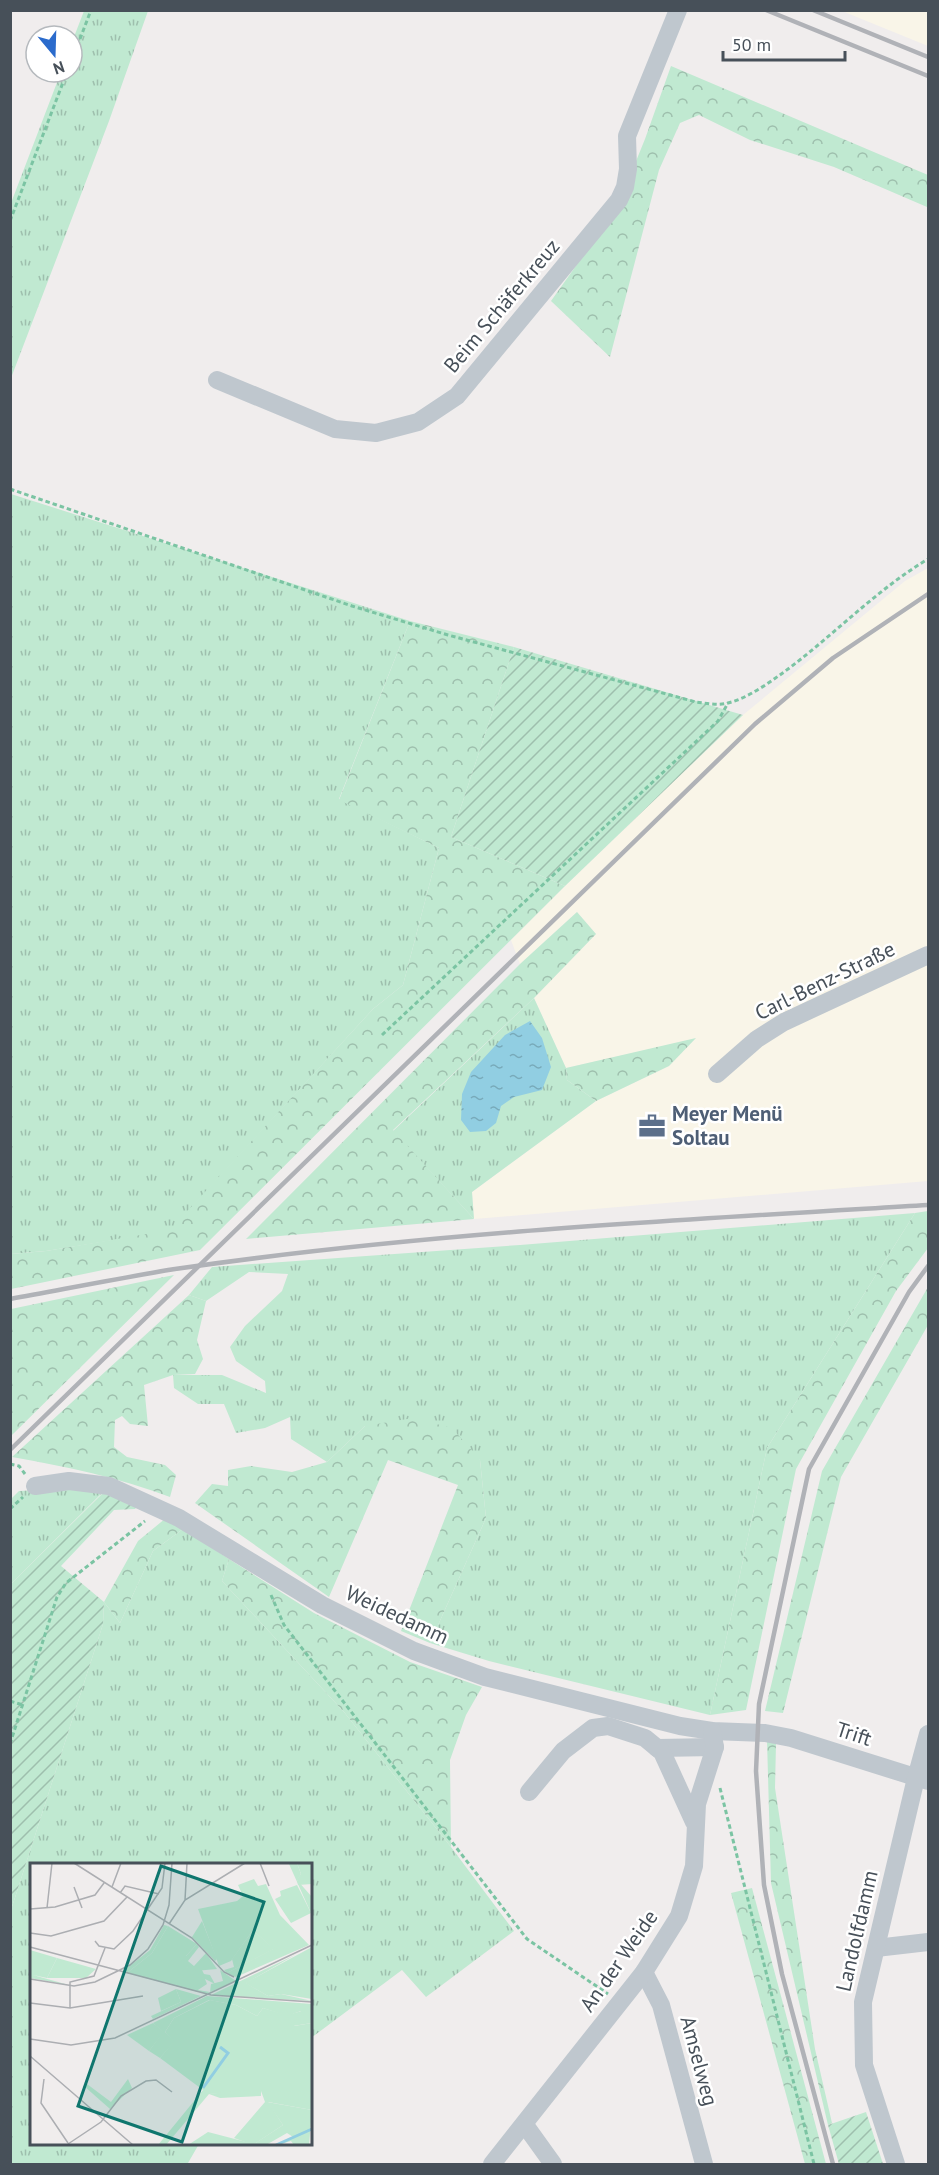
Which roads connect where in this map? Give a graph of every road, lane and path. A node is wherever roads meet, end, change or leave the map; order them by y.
1 (91, 10) edge
2 (678, 10) edge
3 (84, 28) edge
4 (62, 84) edge
5 (10, 221) edge
6 (217, 380) dead end
7 (10, 489) edge
8 (928, 559) edge
9 (728, 703) junction
10 (928, 955) edge
11 (382, 1035) dead end
12 (717, 1074) dead end
13 (34, 1486) dead end
14 (161, 1509) junction
15 (258, 1566) junction
16 (10, 1701) edge
17 (23, 1705) junction
18 (765, 1733) joint
19 (928, 1734) edge
20 (10, 1744) edge
21 (713, 1745) junction
22 (657, 1748) junction
23 (922, 1779) edge
24 (529, 1792) dead end
25 (696, 1827) junction
26 (928, 1942) edge
27 (876, 1948) junction
28 (644, 1972) junction
29 (621, 2002) junction
30 (525, 2125) junction
31 (492, 2164) edge
32 (553, 2164) edge
33 (704, 2164) edge
34 (814, 2164) edge
35 (896, 2164) edge

1 - 3 path
2 - 6 street, Beim Schäferkreuz
4 - 5 path
7 - 9 path
8 - 9 path
9 - 11 path
10 - 12 street, Carl-Benz-Straße
13 - 14 street, Weidedamm
14 - 15 street, Weidedamm
14 - 17 path
15 - 21 street, Weidedamm
15 - 29 path
16 - 17 path
17 - 20 path
18 - 21 street, Weidedamm
18 - 23 street, Trift
19 - 23 street, Landolfdamm
21 - 22 street
21 - 25 street, An der Weide
21 - 34 path
22 - 24 street
22 - 25 street
23 - 27 street, Landolfdamm
25 - 28 street, An der Weide
26 - 27 street
27 - 35 street, Landolfdamm
28 - 29 street, An der Weide
28 - 33 street, Amselweg
29 - 30 street, An der Weide
30 - 31 street, An der Weide
30 - 32 street

